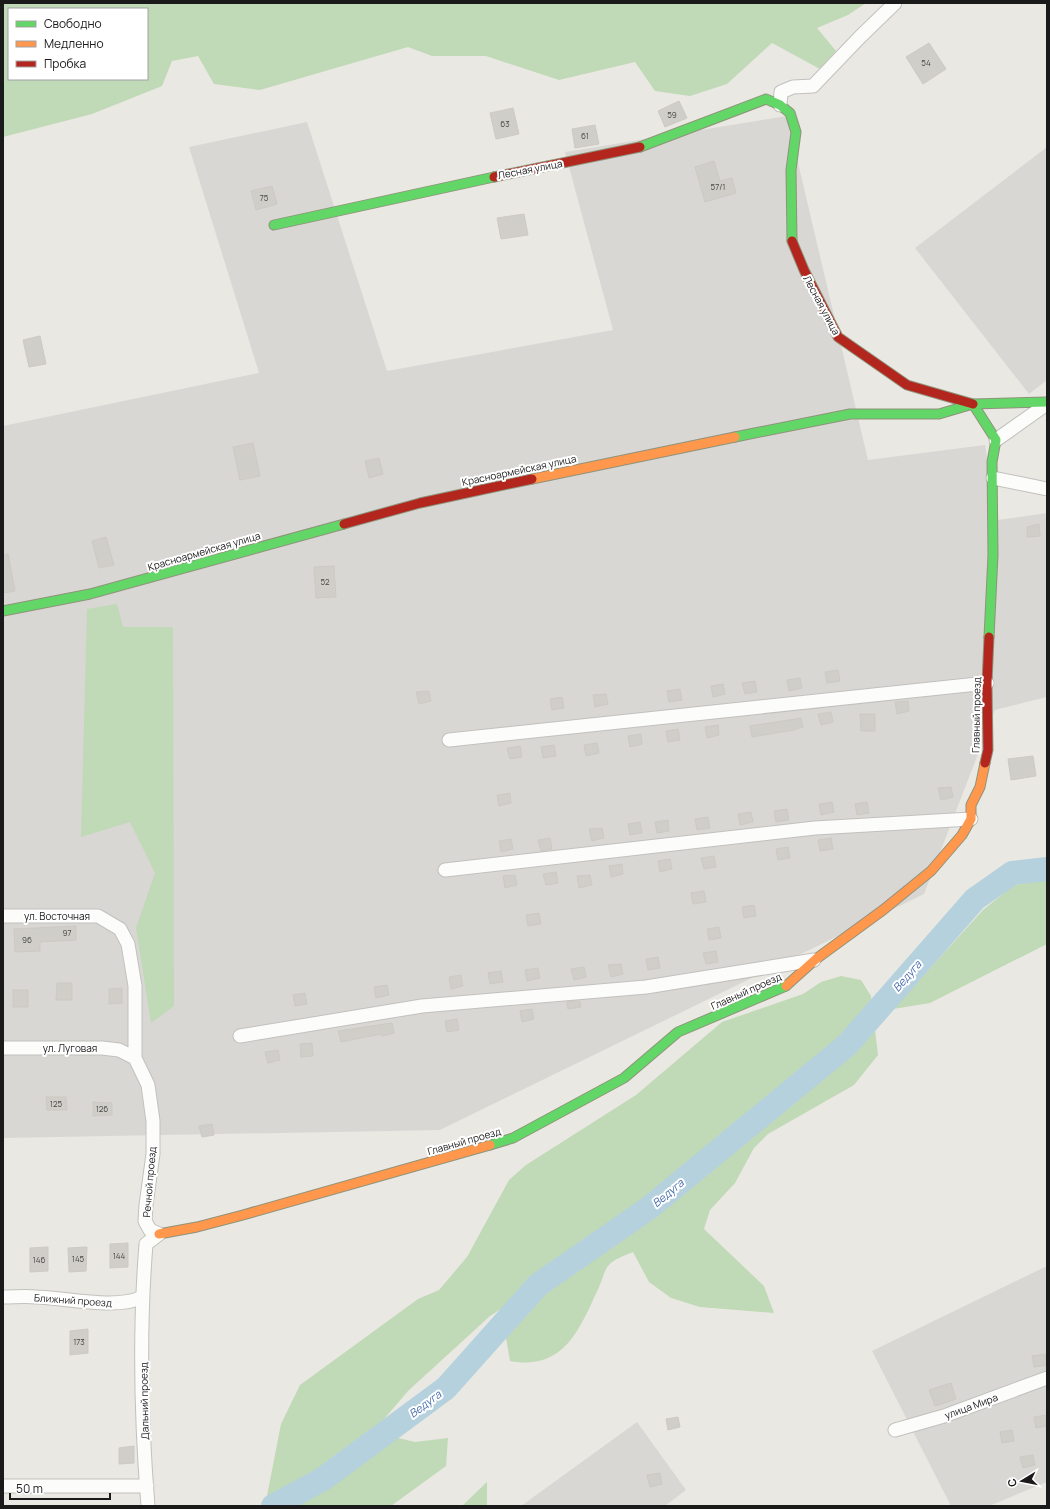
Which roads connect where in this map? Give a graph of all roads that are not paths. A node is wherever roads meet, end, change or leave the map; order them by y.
1 (895, 3) edge
2 (780, 105) junction
3 (274, 225) dead end
4 (1047, 403) edge
5 (973, 404) junction
6 (996, 440) junction
7 (993, 478) junction
8 (1047, 489) edge
9 (3, 611) edge
10 (987, 683) junction
11 (449, 740) dead end
12 (971, 819) junction
13 (445, 870) dead end
14 (3, 916) edge
15 (816, 959) junction
16 (240, 1036) dead end
17 (3, 1048) edge
18 (135, 1058) junction
19 (159, 1234) junction
20 (3, 1297) edge
21 (142, 1297) junction
22 (1047, 1378) edge
23 (895, 1430) dead end
24 (3, 1486) edge
25 (147, 1486) junction
26 (148, 1506) edge

1 - 2 street
2 - 3 street, Лесная улица
2 - 5 street, Лесная улица
4 - 5 street, Красноармейская улица
4 - 6 street
5 - 6 street
5 - 9 street, Красноармейская улица
6 - 7 street, Главный проезд
7 - 8 street
7 - 10 street, Главный проезд
10 - 11 street
10 - 12 street, Главный проезд
12 - 13 street
12 - 15 street, Главный проезд
14 - 18 street, ул. Восточная
15 - 16 street
15 - 19 street, Главный проезд
17 - 18 street, ул. Луговая
18 - 19 street, Речной проезд
19 - 21 street
20 - 21 street, Ближний проезд
21 - 25 street, Дальний проезд
22 - 23 street, улица Мира
24 - 25 street
25 - 26 street, Дальний проезд

